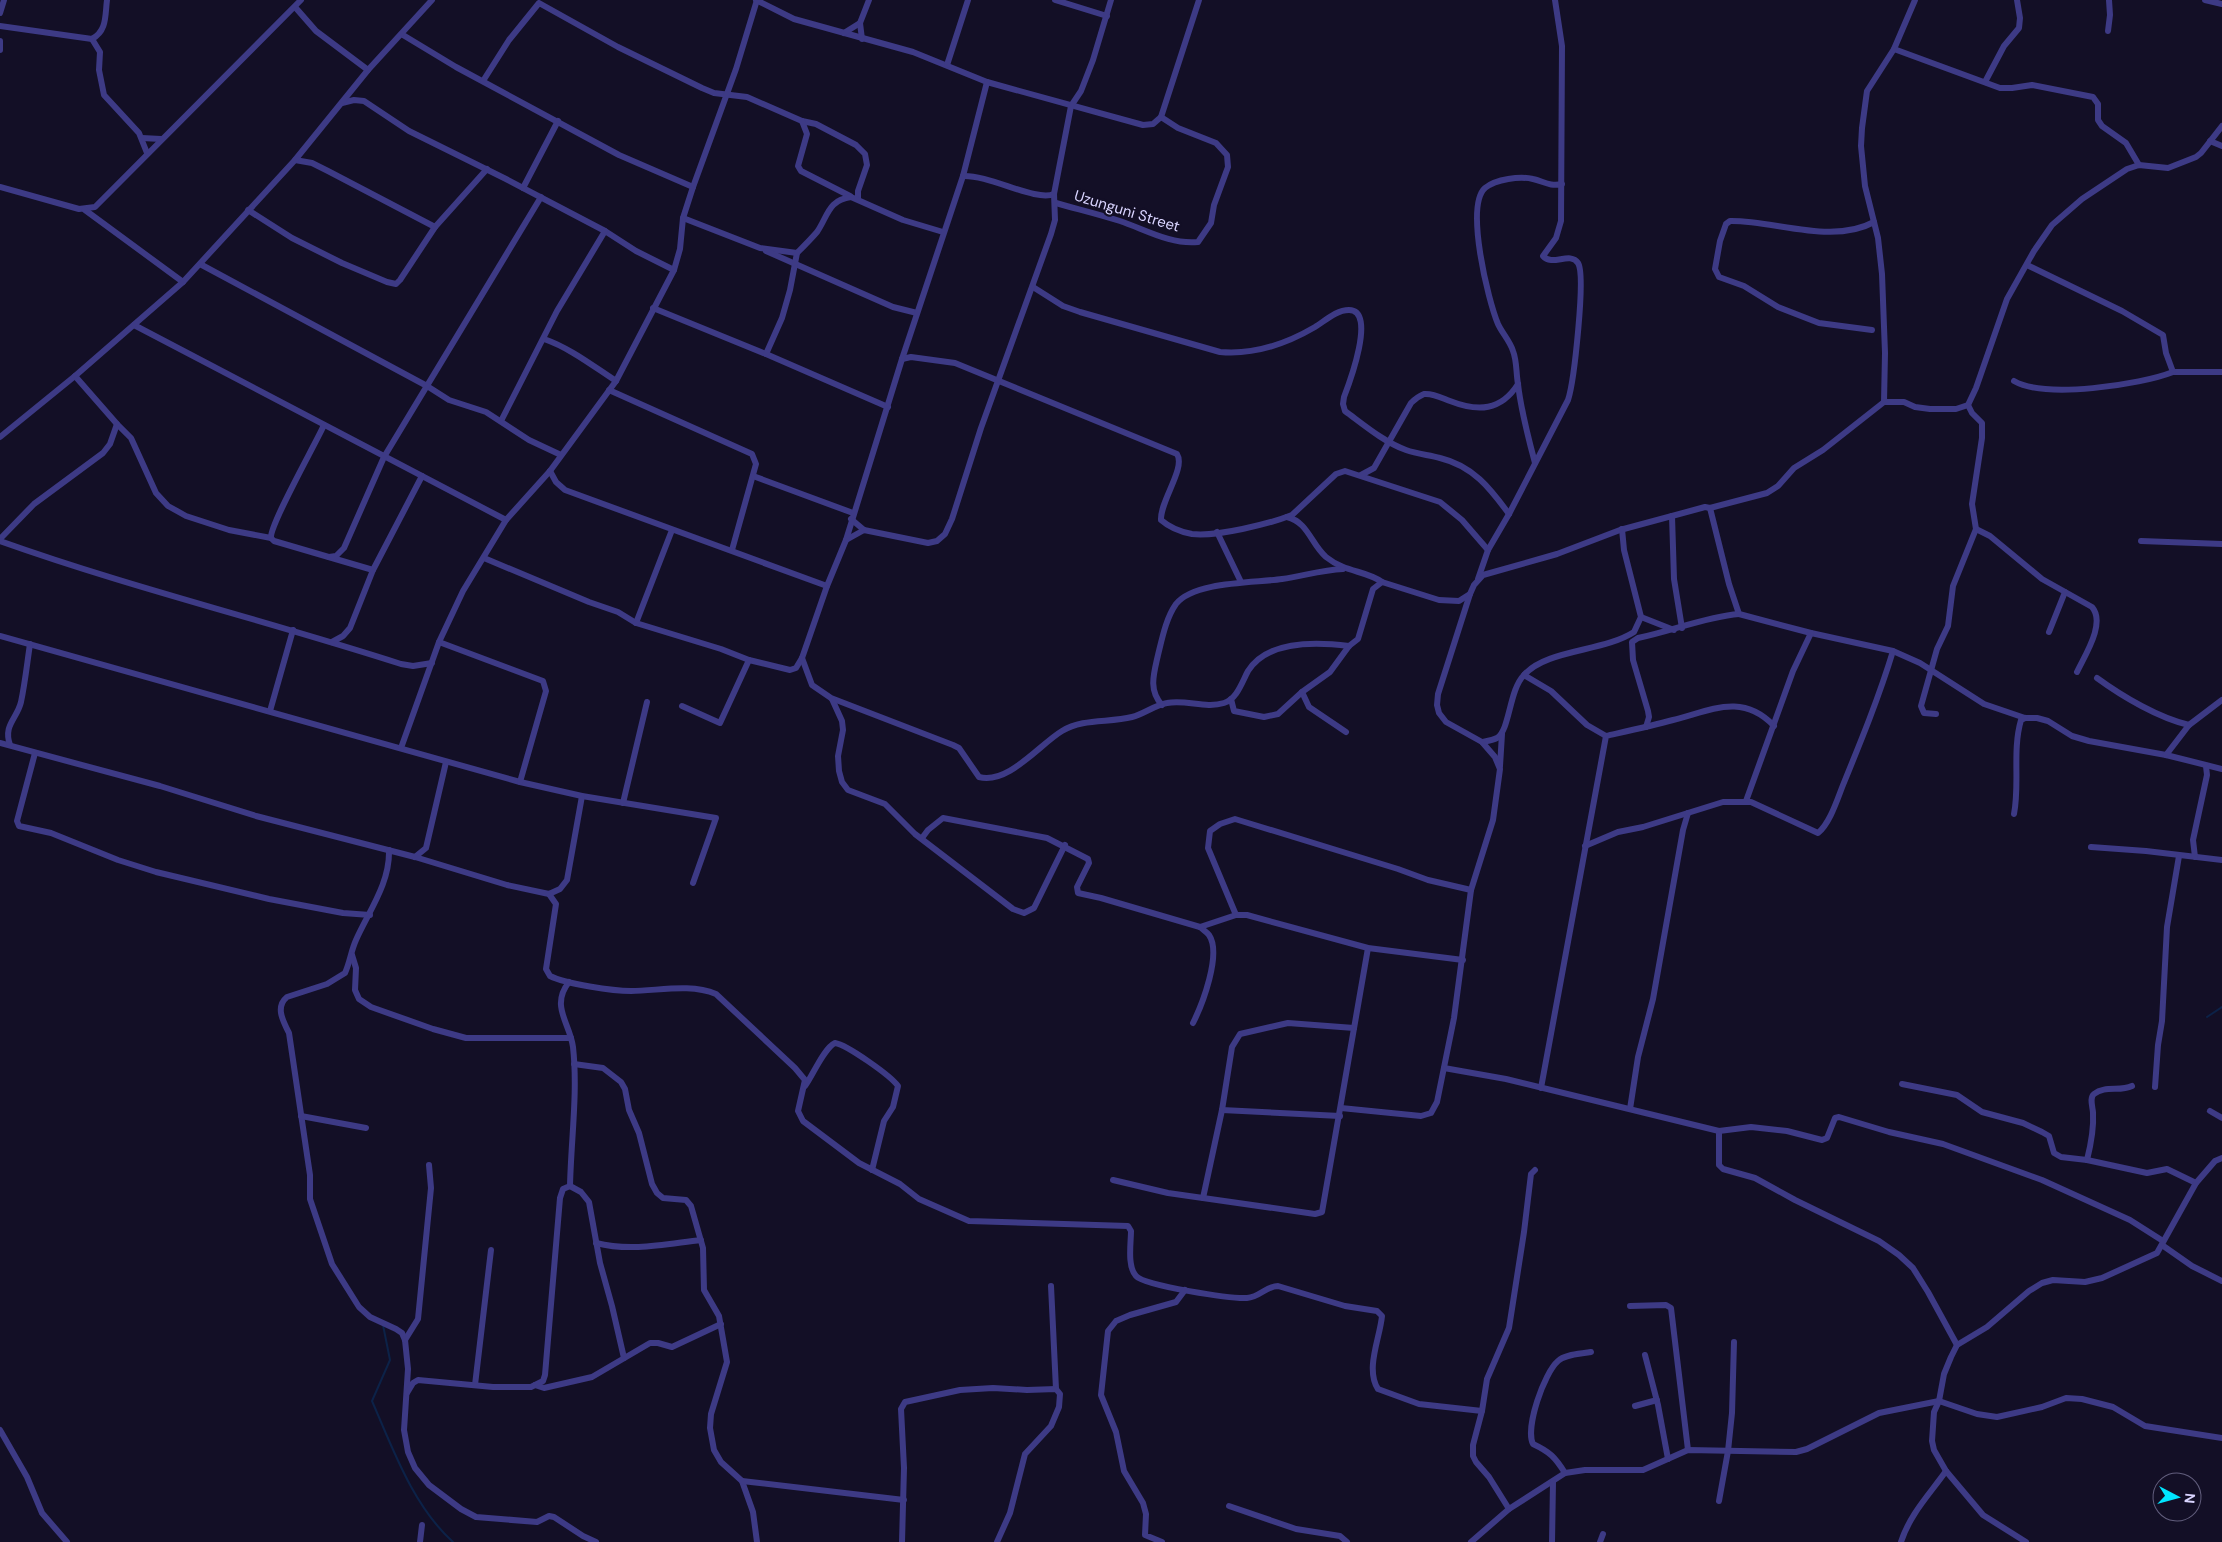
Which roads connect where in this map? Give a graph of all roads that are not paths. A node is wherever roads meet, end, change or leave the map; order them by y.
1 (4, 0) edge
2 (107, 0) edge
3 (301, 0) edge
4 (432, 0) edge
5 (757, 0) edge
6 (869, 0) edge
7 (968, 0) edge
8 (1055, 0) edge
9 (1111, 0) edge
10 (1198, 0) edge
11 (1556, 0) edge
12 (1915, 0) edge
13 (2017, 0) edge
14 (2109, 0) edge
15 (2205, 0) edge
16 (540, 1) edge
17 (2222, 4) edge
18 (295, 7) junction
19 (0, 13) edge
20 (1106, 16) junction
21 (860, 23) junction
22 (0, 26) edge
23 (2108, 31) dead end
24 (844, 33) junction
25 (403, 35) junction
26 (92, 39) junction
27 (862, 39) junction
28 (0, 41) edge
29 (1894, 49) junction
30 (0, 50) edge
31 (947, 65) junction
32 (368, 70) junction
33 (483, 81) junction
34 (987, 82) junction
35 (1985, 82) junction
36 (727, 96) junction
37 (342, 103) junction
38 (1071, 106) junction
39 (1160, 117) junction
40 (558, 121) junction
41 (802, 121) junction
42 (2222, 126) edge
43 (142, 138) junction
44 (161, 139) junction
45 (2210, 141) junction
46 (2222, 146) edge
47 (148, 153) junction
48 (295, 160) junction
49 (2139, 165) junction
50 (487, 169) junction
51 (964, 176) junction
52 (1562, 184) junction
53 (0, 187) edge
54 (692, 187) junction
55 (523, 188) junction
56 (1054, 194) junction
57 (540, 197) junction
58 (851, 197) junction
59 (858, 199) junction
60 (1056, 203) junction
61 (98, 204) junction
62 (85, 210) junction
63 (248, 210) junction
64 (97, 218) junction
65 (683, 218) junction
66 (1874, 222) junction
67 (435, 227) junction
68 (605, 231) junction
69 (943, 232) junction
70 (760, 248) junction
71 (798, 252) junction
72 (200, 264) junction
73 (795, 264) junction
74 (2027, 265) junction
75 (674, 270) junction
76 (183, 282) junction
77 (1033, 287) junction
78 (654, 308) junction
79 (917, 313) junction
80 (134, 325) junction
81 (1872, 330) dead end
82 (544, 339) junction
83 (766, 354) junction
84 (902, 359) junction
85 (2173, 372) junction
86 (2222, 372) edge
87 (75, 376) junction
88 (999, 380) junction
89 (616, 381) junction
90 (2014, 381) dead end
91 (1518, 384) junction
92 (428, 386) junction
93 (609, 390) junction
94 (1884, 402) junction
95 (1968, 405) junction
96 (888, 406) junction
97 (501, 421) junction
98 (117, 424) junction
99 (324, 425) junction
100 (0, 436) edge
101 (1390, 442) junction
102 (561, 456) junction
103 (384, 457) junction
104 (1535, 463) junction
105 (1374, 468) junction
106 (550, 472) junction
107 (1361, 475) junction
108 (422, 476) junction
109 (753, 476) junction
110 (1379, 481) junction
111 (1710, 508) junction
112 (1509, 514) junction
113 (852, 516) junction
114 (1672, 516) junction
115 (1287, 517) junction
116 (506, 520) junction
117 (1976, 529) junction
118 (672, 530) junction
119 (864, 530) junction
120 (1622, 530) junction
121 (1217, 532) junction
122 (271, 538) junction
123 (0, 540) edge
124 (846, 540) junction
125 (2141, 541) dead end
126 (2222, 544) edge
127 (732, 550) junction
128 (1488, 550) junction
129 (329, 557) junction
130 (484, 558) junction
131 (1343, 569) junction
132 (373, 570) junction
133 (1241, 582) junction
134 (1382, 582) junction
135 (1477, 582) junction
136 (827, 586) junction
137 (2065, 592) junction
138 (1470, 594) junction
139 (1739, 614) junction
140 (1640, 617) junction
141 (636, 623) junction
142 (1682, 628) junction
143 (293, 630) junction
144 (1674, 630) junction
145 (2049, 632) dead end
146 (1811, 633) junction
147 (0, 636) edge
148 (331, 642) junction
149 (439, 642) junction
150 (30, 644) junction
151 (1349, 646) junction
152 (1893, 651) junction
153 (802, 658) junction
154 (749, 660) junction
155 (432, 664) junction
156 (1932, 670) junction
157 (2077, 672) dead end
158 (1524, 675) junction
159 (2097, 678) dead end
160 (1302, 692) junction
161 (832, 698) junction
162 (1231, 699) junction
163 (2222, 700) edge
164 (647, 702) dead end
165 (1162, 705) junction
166 (682, 706) dead end
167 (270, 710) junction
168 (1936, 714) dead end
169 (2025, 718) junction
170 (2189, 725) junction
171 (1774, 726) junction
172 (1646, 727) junction
173 (1346, 732) dead end
174 (1502, 734) junction
175 (1606, 736) junction
176 (1482, 742) junction
177 (0, 743) edge
178 (10, 745) junction
179 (401, 748) junction
180 (35, 752) junction
181 (2166, 755) junction
182 (446, 762) junction
183 (2206, 766) junction
184 (1500, 769) junction
185 (2222, 769) edge
186 (520, 782) junction
187 (582, 796) junction
188 (1746, 801) junction
189 (623, 803) junction
190 (1688, 813) junction
191 (2014, 814) dead end
192 (922, 838) junction
193 (1065, 845) junction
194 (1585, 846) junction
195 (2091, 847) dead end
196 (426, 848) junction
197 (389, 850) junction
198 (2179, 856) junction
199 (415, 857) junction
200 (2195, 857) junction
201 (2222, 860) edge
202 (431, 862) junction
203 (693, 883) dead end
204 (1471, 890) junction
205 (549, 894) junction
206 (370, 915) junction
207 (1236, 915) junction
208 (1200, 927) junction
209 (1368, 948) junction
210 (351, 952) junction
211 (1463, 960) junction
212 (569, 982) junction
213 (1193, 1023) dead end
214 (1354, 1028) junction
215 (571, 1038) junction
216 (574, 1064) junction
217 (1444, 1068) junction
218 (1902, 1084) dead end
219 (805, 1086) junction
220 (2132, 1086) dead end
221 (2155, 1087) dead end
222 (1541, 1088) junction
223 (1341, 1108) junction
224 (1630, 1108) junction
225 (1222, 1110) junction
226 (2210, 1111) dead end
227 (301, 1116) junction
228 (1340, 1116) junction
229 (2222, 1118) edge
230 (366, 1128) dead end
231 (1719, 1130) junction
232 (2222, 1158) edge
233 (2087, 1160) junction
234 (430, 1164) dead end
235 (872, 1170) junction
236 (1535, 1170) dead end
237 (1113, 1180) dead end
238 (2196, 1182) junction
239 (570, 1186) junction
240 (1203, 1198) junction
241 (701, 1240) junction
242 (596, 1243) junction
243 (2162, 1243) junction
244 (491, 1250) dead end
245 (2222, 1281) edge
246 (1051, 1286) dead end
247 (1185, 1290) junction
248 (1630, 1306) dead end
249 (721, 1324) junction
250 (405, 1340) junction
251 (1734, 1342) dead end
252 (1957, 1345) junction
253 (1591, 1352) dead end
254 (1645, 1355) dead end
255 (624, 1358) junction
256 (475, 1385) junction
257 (535, 1385) junction
258 (1056, 1389) junction
259 (406, 1394) junction
260 (1657, 1400) junction
261 (1939, 1401) junction
262 (1635, 1406) dead end
263 (1482, 1411) junction
264 (0, 1430) edge
265 (2222, 1438) edge
266 (1688, 1450) junction
267 (1728, 1451) junction
268 (1668, 1459) junction
269 (1946, 1471) junction
270 (1565, 1473) junction
271 (742, 1481) junction
272 (1553, 1482) junction
273 (904, 1500) junction
274 (1719, 1501) dead end
275 (1229, 1506) dead end
276 (1509, 1509) junction
277 (422, 1525) dead end
278 (1603, 1534) dead end
279 (1474, 1541) edge
280 (67, 1542) edge
281 (420, 1542) edge
282 (596, 1542) edge
283 (757, 1542) edge
284 (902, 1542) edge
285 (997, 1542) edge
286 (1162, 1542) edge
287 (1348, 1542) edge
288 (1552, 1542) edge
289 (1600, 1542) edge
290 (1902, 1542) edge
291 (2026, 1542) edge

1 - 19 street
2 - 26 street
3 - 18 street
4 - 25 street
5 - 24 street
5 - 36 street
6 - 21 street
7 - 31 street
8 - 20 street
9 - 20 street
10 - 39 street
11 - 52 street
12 - 29 street
13 - 35 street
14 - 23 street
15 - 17 street
16 - 33 street
16 - 36 street
18 - 32 street
18 - 44 street
20 - 38 street
21 - 24 street
21 - 27 street
22 - 26 street
24 - 27 street
25 - 32 street
25 - 33 street
26 - 43 street
27 - 31 street
28 - 30 street
29 - 35 street
29 - 66 street
31 - 34 street
32 - 37 street
33 - 40 street
34 - 38 street
34 - 51 street
35 - 49 street
36 - 41 street
36 - 54 street
37 - 48 street
37 - 50 street
38 - 39 street
38 - 56 street
39 - 60 street, Uzunguni Street
40 - 54 street
40 - 55 street
41 - 58 street
41 - 59 street
42 - 45 street
43 - 44 street
43 - 47 street
44 - 47 street
45 - 46 street
45 - 49 street
47 - 61 street
48 - 63 street
48 - 67 street
49 - 74 street
50 - 55 street
50 - 67 street
51 - 56 street
51 - 69 street
52 - 91 street
52 - 104 street
53 - 62 street
54 - 65 street
55 - 57 street
56 - 60 street
57 - 68 street
57 - 92 street
58 - 59 street
58 - 71 street
59 - 69 street
60 - 77 street
61 - 62 street
61 - 64 street
62 - 64 street
63 - 67 street
63 - 72 street
64 - 76 street
65 - 70 street
65 - 75 street
66 - 81 street
66 - 94 street
68 - 75 street
68 - 82 street
69 - 79 street
70 - 71 street
70 - 73 street
71 - 73 street
72 - 76 street
72 - 92 street
73 - 79 street
73 - 83 street
74 - 85 street
74 - 95 street
75 - 78 street
76 - 80 street
77 - 88 street
77 - 101 street
78 - 83 street
78 - 89 street
79 - 84 street
80 - 87 street
80 - 99 street
82 - 89 street
82 - 97 street
83 - 96 street
84 - 88 street
84 - 96 street
85 - 86 street
85 - 90 street
87 - 98 street
87 - 100 street
88 - 119 street
88 - 121 street
89 - 93 street
91 - 101 street
91 - 104 street
92 - 97 street
92 - 103 street
93 - 102 street
93 - 109 street
94 - 95 street
94 - 111 street
95 - 117 street
96 - 113 street
97 - 102 street
98 - 122 street
98 - 123 street
99 - 103 street
99 - 122 street
101 - 105 street
101 - 112 street
102 - 106 street
103 - 108 street
103 - 129 street
104 - 112 street
105 - 107 street
105 - 110 street
106 - 116 street
106 - 118 street
107 - 110 street
107 - 115 street
108 - 116 street
108 - 132 street
109 - 113 street
109 - 127 street
110 - 128 street
111 - 114 street
111 - 139 street
112 - 128 street
113 - 119 street
113 - 124 street
114 - 120 street
114 - 142 street
115 - 121 street
115 - 131 street
116 - 130 street
117 - 137 street
117 - 156 street
118 - 127 street
118 - 141 street
119 - 124 street
120 - 135 street
120 - 140 street
121 - 133 street
122 - 129 street
123 - 143 street
124 - 136 street
125 - 126 street
127 - 136 street
128 - 135 street
129 - 132 street
130 - 141 street
130 - 149 street
131 - 133 street
131 - 134 street
132 - 148 street
133 - 165 street
134 - 138 street
134 - 151 street
135 - 138 street
136 - 153 street
137 - 145 street
137 - 157 street
138 - 176 street
139 - 142 street
139 - 146 street
140 - 144 street
140 - 158 street
141 - 154 street
142 - 144 street
143 - 148 street
143 - 167 street
144 - 172 street
146 - 152 street
146 - 171 street
147 - 150 street
148 - 155 street
149 - 155 street
149 - 186 street
150 - 167 street
150 - 178 street
151 - 160 street
151 - 162 street
152 - 156 street
152 - 188 street
153 - 154 street
153 - 161 street
154 - 166 street
155 - 179 street
156 - 168 street
156 - 169 street
158 - 174 street
158 - 175 street
159 - 170 street
160 - 162 street
160 - 173 street
161 - 165 street
161 - 192 street
162 - 165 street
163 - 170 street
164 - 189 street
167 - 179 street
169 - 181 street
169 - 191 street
170 - 181 street
171 - 172 street
171 - 188 street
172 - 175 street
174 - 176 street
174 - 184 street
175 - 194 street
176 - 184 street
177 - 178 street
178 - 180 street
179 - 182 street
180 - 197 street
180 - 206 street
181 - 183 street
182 - 186 street
182 - 196 street
183 - 185 street
183 - 200 street
184 - 204 street
186 - 187 street
187 - 189 street
187 - 205 street
188 - 190 street
189 - 203 street
190 - 194 street
190 - 224 street
192 - 193 street
192 - 193 street
193 - 208 street
194 - 222 street
195 - 198 street
196 - 199 street
196 - 202 street
197 - 199 street
197 - 206 street
198 - 200 street
198 - 221 street
199 - 202 street
200 - 201 street
202 - 205 street
204 - 207 street
204 - 211 street
205 - 212 street
206 - 210 street
207 - 208 street
207 - 209 street
208 - 213 street
209 - 211 street
209 - 214 street
210 - 215 street
210 - 227 street
211 - 217 street
212 - 215 street
212 - 219 street
214 - 223 street
214 - 225 street
215 - 216 street
216 - 239 street
216 - 241 street
217 - 222 street
217 - 223 street
218 - 233 street
219 - 235 street
219 - 235 street
220 - 233 street
222 - 224 street
223 - 228 street
224 - 231 street
225 - 228 street
225 - 240 street
226 - 229 street
227 - 230 street
227 - 250 street
228 - 240 street
231 - 243 street
231 - 252 street
232 - 238 street
233 - 238 street
234 - 250 street
235 - 247 street
236 - 263 street
237 - 240 street
238 - 243 street
239 - 242 street
239 - 257 street
241 - 242 street
241 - 249 street
242 - 255 street
243 - 245 street
243 - 252 street
244 - 256 street
246 - 258 street
247 - 263 street
247 - 286 street
248 - 266 street
249 - 255 street
249 - 271 street
250 - 259 street
251 - 267 street
252 - 261 street
253 - 270 street
254 - 260 street
255 - 257 street
256 - 257 street
256 - 259 street
258 - 273 street
258 - 285 street
259 - 282 street
260 - 262 street
260 - 268 street
261 - 265 street
261 - 267 street
261 - 269 street
263 - 276 street
264 - 280 street
266 - 267 street
266 - 268 street
267 - 274 street
268 - 270 street
269 - 290 street
269 - 291 street
270 - 272 street
271 - 273 street
271 - 283 street
272 - 276 street
272 - 288 street
273 - 284 street
275 - 287 street
276 - 279 street
277 - 281 street
278 - 289 street

